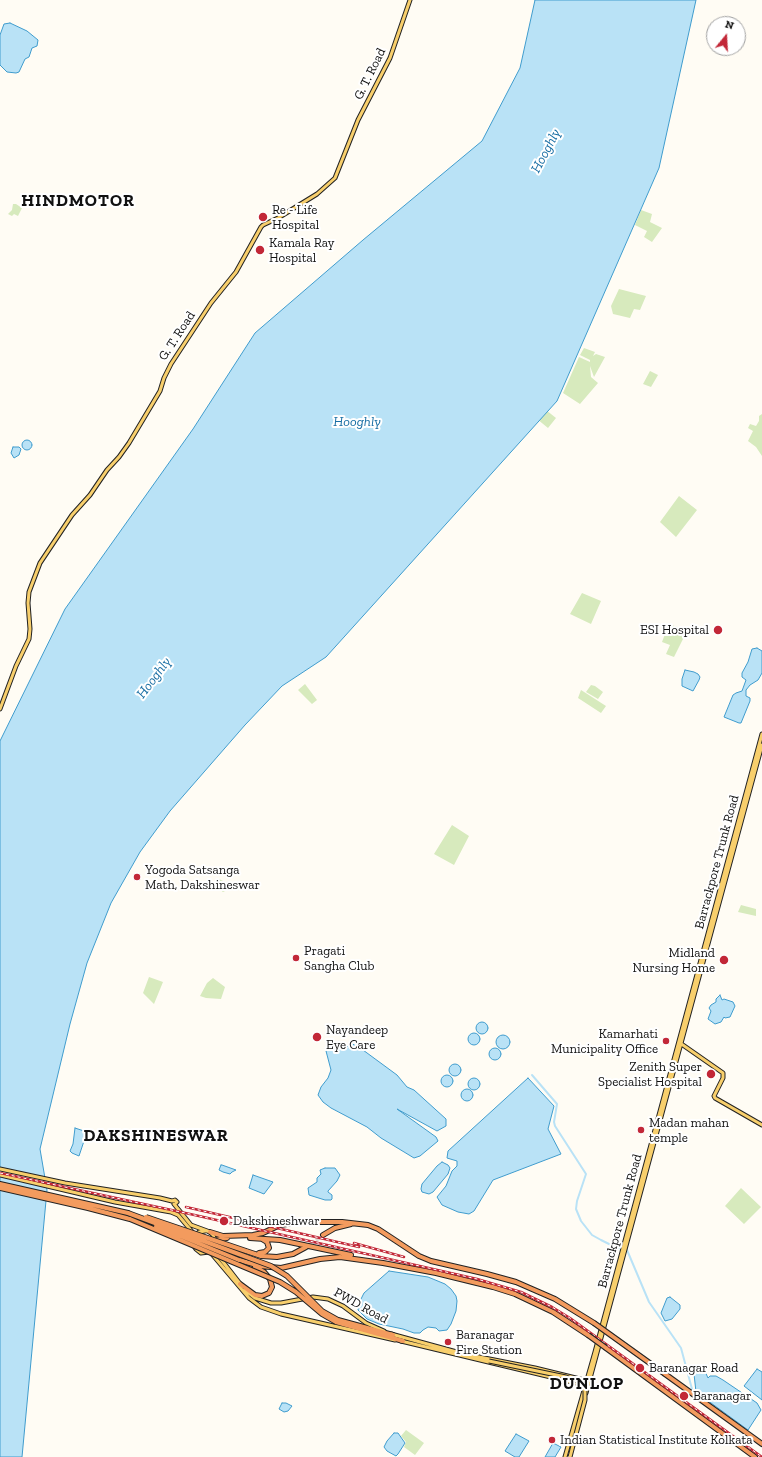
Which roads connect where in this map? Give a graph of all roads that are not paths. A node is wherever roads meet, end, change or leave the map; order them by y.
1 (410, 0) edge
2 (0, 709) edge
3 (762, 734) edge
4 (762, 745) edge
5 (680, 1043) junction
6 (762, 1125) edge
7 (0, 1169) edge
8 (0, 1174) edge
9 (0, 1184) edge
10 (0, 1188) edge
11 (128, 1213) junction
12 (179, 1214) junction
13 (130, 1219) junction
14 (357, 1223) junction
15 (208, 1232) junction
16 (323, 1235) tunnel mouth
17 (195, 1236) junction
18 (254, 1238) junction
19 (215, 1240) junction
20 (306, 1247) tunnel mouth
21 (211, 1250) junction
22 (246, 1251) junction
23 (239, 1260) junction
24 (383, 1263) junction
25 (240, 1284) junction
26 (337, 1321) junction
27 (393, 1335) junction
28 (403, 1341) junction
29 (478, 1357) junction
30 (588, 1381) junction
31 (586, 1386) junction
32 (762, 1444) edge
33 (567, 1457) edge
34 (755, 1457) edge

1 - 2 main road, G. T. Road
3 - 5 main road, Barrackpore Trunk Road
4 - 5 main road, Barrackpore Trunk Road
5 - 6 main road
5 - 30 main road, Barrackpore Trunk Road
7 - 12 main road
8 - 12 main road
9 - 11 highway
10 - 13 highway
11 - 22 highway, bridge
11 - 26 highway, bridge
12 - 15 main road
12 - 17 main road
13 - 23 highway, bridge
13 - 26 highway, bridge
14 - 15 highway
14 - 16 highway
14 - 32 highway, bridge
15 - 17 main road
15 - 19 main road
17 - 21 main road
18 - 19 highway
18 - 22 highway
18 - 24 highway
19 - 21 main road
20 - 22 highway
21 - 25 main road, PWD Road
21 - 28 main road, PWD Road
23 - 24 highway
23 - 25 highway
24 - 34 highway, bridge
25 - 27 main road, PWD Road
26 - 27 highway
26 - 28 highway
27 - 29 main road, PWD Road
28 - 31 main road, PWD Road
29 - 30 main road, PWD Road
29 - 33 main road, bridge
30 - 31 main road, Barrackpore Trunk Road
31 - 33 main road, Barrackpore Trunk Road

